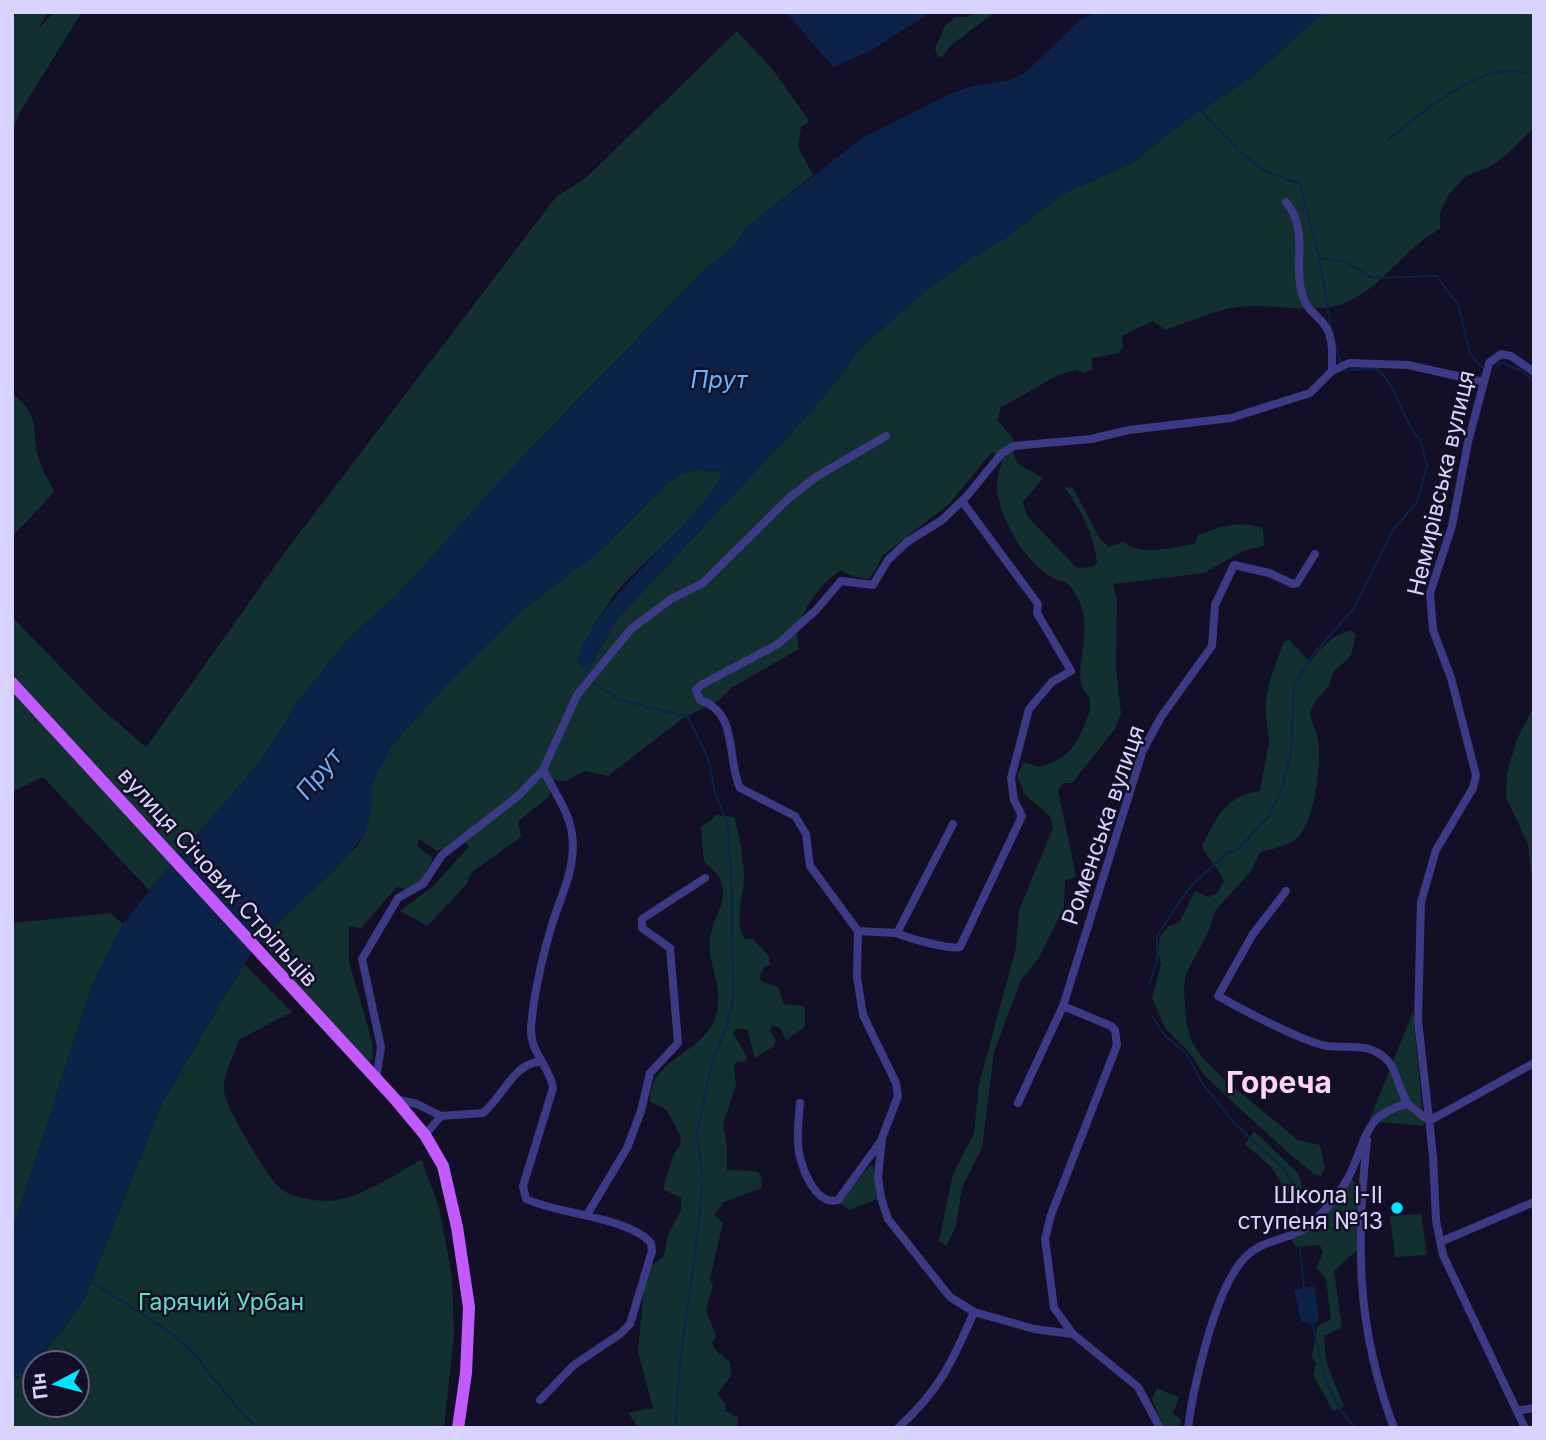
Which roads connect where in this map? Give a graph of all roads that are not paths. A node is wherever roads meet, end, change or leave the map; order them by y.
1 (1286, 202) dead end
2 (1334, 370) junction
3 (1534, 372) edge
4 (1483, 382) junction
5 (886, 436) dead end
6 (962, 501) junction
7 (1315, 555) dead end
8 (12, 684) edge
9 (543, 770) junction
10 (953, 824) dead end
11 (705, 878) dead end
12 (1286, 891) dead end
13 (858, 931) junction
14 (897, 933) junction
15 (1063, 1006) junction
16 (541, 1062) junction
17 (1534, 1063) edge
18 (376, 1080) junction
19 (394, 1098) junction
20 (800, 1103) dead end
21 (1018, 1103) dead end
22 (1408, 1104) junction
23 (441, 1116) junction
24 (1429, 1121) junction
25 (1368, 1130) junction
26 (425, 1135) junction
27 (883, 1138) junction
28 (1534, 1202) edge
29 (587, 1215) junction
30 (1440, 1242) junction
31 (974, 1312) junction
32 (1073, 1334) junction
33 (540, 1400) dead end
34 (1534, 1408) edge
35 (1517, 1411) junction
36 (458, 1428) edge
37 (898, 1428) edge
38 (1160, 1428) edge
39 (1188, 1428) edge
40 (1394, 1428) edge
41 (1525, 1428) edge

1 - 2 street
2 - 4 street
2 - 6 street
3 - 4 street, Немирівська вулиця
4 - 24 street, Немирівська вулиця
5 - 9 street
6 - 13 street
6 - 14 street
7 - 15 street, Роменська вулиця
8 - 18 main road, вулиця Січових Стрільців
9 - 16 street
9 - 18 street
10 - 14 street
11 - 29 street
12 - 22 street
13 - 14 street
13 - 27 street
15 - 21 street, Роменська вулиця
15 - 32 street
16 - 23 street, вулиця Січових Стрільців
16 - 29 street
17 - 24 street
18 - 19 main road, вулиця Січових Стрільців
19 - 23 street, вулиця Січових Стрільців
19 - 26 main road, вулиця Січових Стрільців
20 - 27 street
22 - 24 street
22 - 25 street
23 - 26 street
24 - 30 street, Немирівська вулиця
25 - 39 street
25 - 40 street
26 - 36 main road, вулиця Січових Стрільців
27 - 31 street
28 - 30 street
29 - 33 street
30 - 35 street, Немирівська вулиця
31 - 32 street
31 - 37 street
32 - 38 street
34 - 35 street
35 - 41 street, Немирівська вулиця

